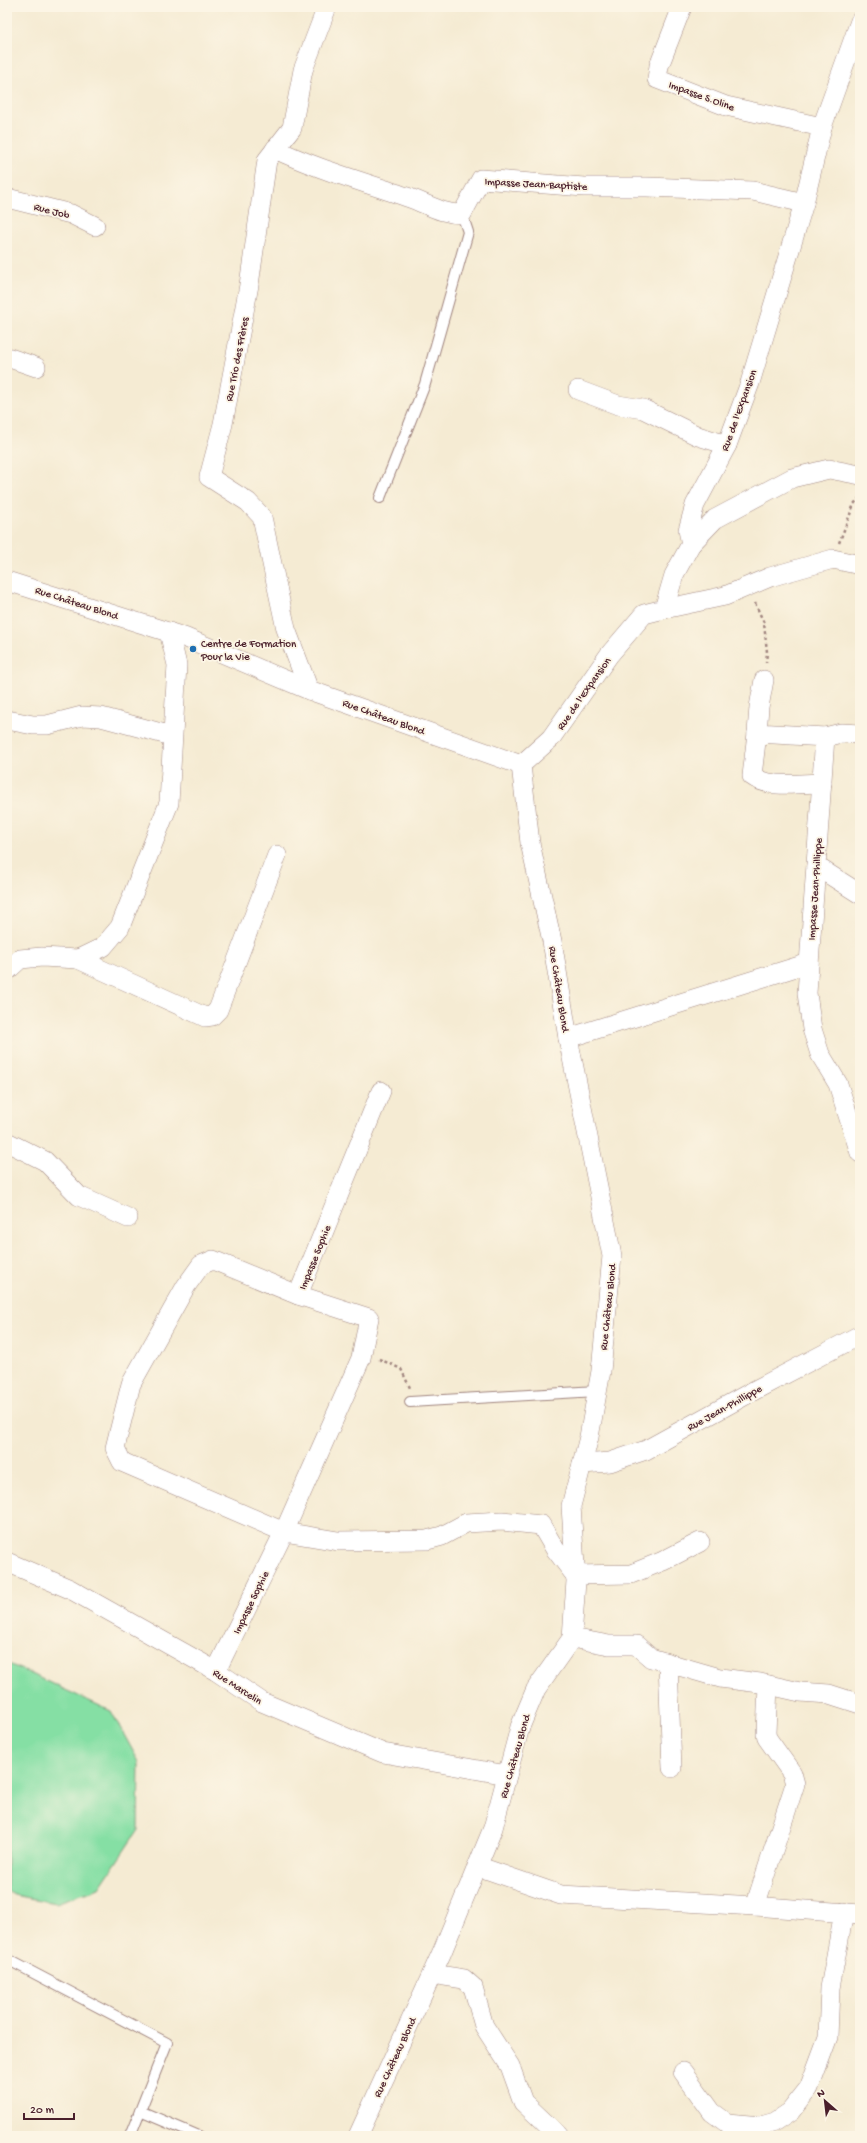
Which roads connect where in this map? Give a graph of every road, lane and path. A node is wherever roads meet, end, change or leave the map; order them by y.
1 (327, 7) edge
2 (682, 7) edge
3 (860, 21) edge
4 (822, 127) junction
5 (275, 149) junction
6 (7, 198) edge
7 (804, 203) junction
8 (462, 214) junction
9 (95, 226) dead end
10 (7, 357) edge
11 (36, 367) dead end
12 (578, 390) dead end
13 (727, 445) junction
14 (860, 475) edge
15 (860, 497) edge
16 (380, 498) dead end
17 (691, 544) junction
18 (833, 559) junction
19 (860, 565) edge
20 (7, 581) edge
21 (749, 585) junction
22 (664, 609) junction
23 (169, 632) junction
24 (764, 680) joint
25 (309, 690) junction
26 (7, 720) edge
27 (757, 733) junction
28 (860, 734) edge
29 (172, 736) junction
30 (825, 738) junction
31 (521, 765) junction
32 (822, 782) junction
33 (277, 855) dead end
34 (816, 866) junction
35 (860, 894) edge
36 (78, 959) junction
37 (809, 963) junction
38 (7, 971) edge
39 (568, 1038) junction
40 (381, 1091) dead end
41 (7, 1142) edge
42 (860, 1153) edge
43 (128, 1218) dead end
44 (298, 1295) junction
45 (860, 1335) edge
46 (362, 1352) junction
47 (597, 1391) junction
48 (414, 1402) joint
49 (582, 1464) junction
50 (284, 1532) junction
51 (700, 1542) dead end
52 (7, 1562) edge
53 (575, 1575) junction
54 (572, 1638) junction
55 (668, 1663) junction
56 (216, 1671) junction
57 (768, 1685) junction
58 (860, 1704) edge
59 (672, 1768) dead end
60 (507, 1775) junction
61 (478, 1866) junction
62 (755, 1906) junction
63 (852, 1913) edge
64 (7, 1959) edge
65 (432, 1974) junction
66 (683, 2072) dead end
67 (140, 2111) junction
68 (130, 2136) edge
69 (199, 2136) edge
70 (358, 2136) edge
71 (559, 2136) edge

1 - 5 street, Rue Trio des Frères
2 - 4 street, Impasse S.Oline
3 - 4 street, Rue de l'Expansion
4 - 7 street, Rue de l'Expansion
5 - 8 street
5 - 25 street, Rue Trio des Frères
6 - 9 street, Rue Job
7 - 8 street, Impasse Jean-Baptiste
7 - 13 street, Rue de l'Expansion
8 - 16 lane
10 - 11 street
12 - 13 street
13 - 17 street, Rue de l'Expansion
14 - 17 street
15 - 18 path
17 - 22 street
18 - 19 street
18 - 21 street, Rue de l'Expansion
20 - 23 street, Rue Château Blond
21 - 22 street, Rue de l'Expansion
21 - 24 path
22 - 31 street, Rue de l'Expansion
23 - 25 street, Rue Château Blond
23 - 29 street
24 - 27 street
25 - 31 street, Rue Château Blond
26 - 29 street
27 - 30 street
27 - 32 street
28 - 30 street
29 - 36 street
30 - 32 street, Impasse Jean-Phillippe
31 - 39 street, Rue Château Blond
32 - 34 street, Impasse Jean-Phillippe
33 - 36 street
34 - 35 street
34 - 37 street, Impasse Jean-Phillippe
36 - 38 street
37 - 39 street
37 - 42 street, Impasse Jean-Phillippe
39 - 47 street, Rue Château Blond
40 - 44 street, Impasse Sophie
41 - 43 street
44 - 46 street, Impasse Sophie
44 - 50 street
45 - 49 street, Rue Jean-Phillippe
46 - 48 path
46 - 50 street, Impasse Sophie
47 - 48 lane
47 - 49 street, Rue Château Blond
49 - 53 street, Rue Château Blond
50 - 53 street
50 - 56 street, Impasse Sophie
51 - 53 street
52 - 56 street, Rue Marcelin
53 - 54 street, Rue Château Blond
54 - 55 street
54 - 60 street, Rue Château Blond
55 - 57 street
55 - 59 street
56 - 60 street, Rue Marcelin
57 - 58 street
57 - 62 street
60 - 61 street, Rue Château Blond
61 - 62 street
61 - 65 street, Rue Château Blond
62 - 63 street
63 - 66 street
64 - 67 lane
65 - 70 street, Rue Château Blond
65 - 71 street
67 - 68 lane
67 - 69 lane

